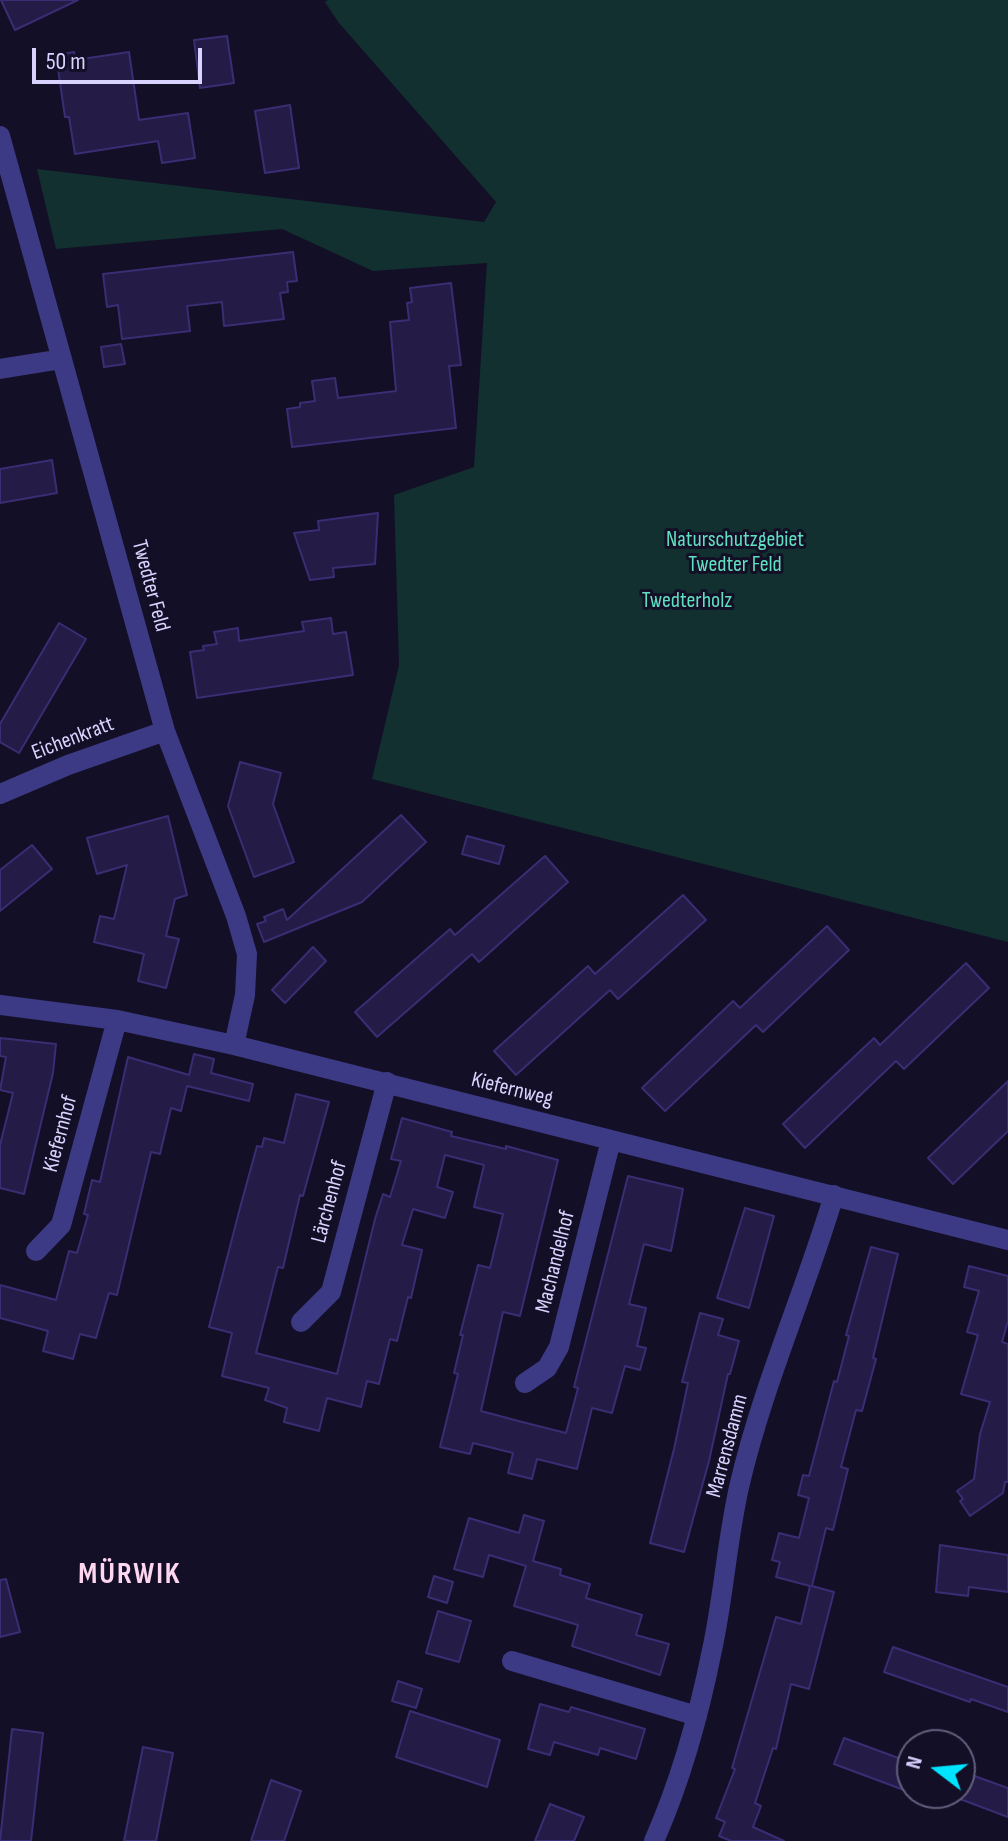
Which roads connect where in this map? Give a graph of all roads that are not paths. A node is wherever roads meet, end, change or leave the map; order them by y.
1 (0, 136) edge
2 (62, 359) junction
3 (0, 369) edge
4 (165, 731) junction
5 (0, 794) edge
6 (0, 1005) edge
7 (117, 1020) junction
8 (234, 1045) junction
9 (387, 1082) junction
10 (611, 1140) junction
11 (834, 1195) junction
12 (1008, 1240) edge
13 (36, 1251) dead end
14 (301, 1322) dead end
15 (525, 1383) dead end
16 (512, 1661) dead end
17 (697, 1716) junction
18 (656, 1840) edge

1 - 2 street, Twedter Feld
2 - 3 street
2 - 4 street, Twedter Feld
4 - 5 street, Eichenkratt
4 - 8 street, Twedter Feld
6 - 7 street, Kiefernweg
7 - 8 street, Kiefernweg
7 - 13 street, Kiefernhof
8 - 9 street, Kiefernweg
9 - 10 street, Kiefernweg
9 - 14 street, Lärchenhof
10 - 11 street, Kiefernweg
10 - 15 street, Machandelhof
11 - 12 street, Kiefernweg
11 - 17 street, Marrensdamm
16 - 17 street
17 - 18 street, Marrensdamm

